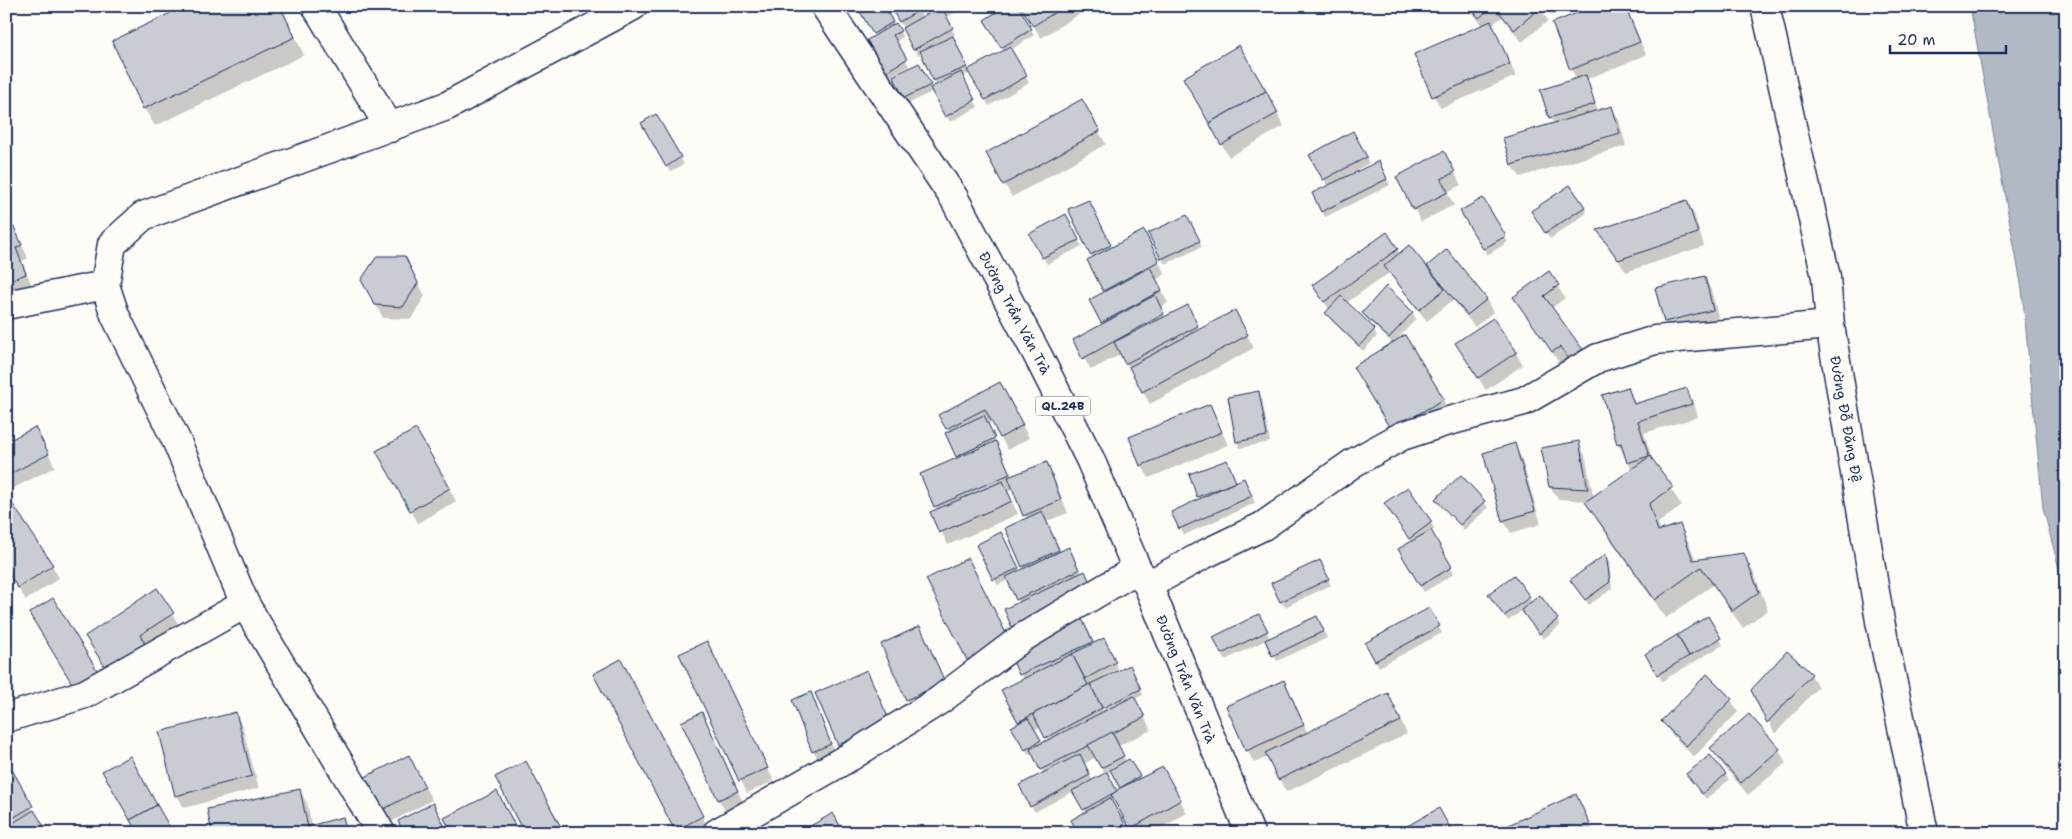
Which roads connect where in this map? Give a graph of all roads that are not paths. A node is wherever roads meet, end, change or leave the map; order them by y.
1 (316, 6) edge
2 (634, 6) edge
3 (824, 6) edge
4 (1765, 6) edge
5 (390, 128) junction
6 (105, 285) junction
7 (6, 305) edge
8 (1830, 325) junction
9 (1142, 577) junction
10 (245, 604) junction
11 (6, 718) edge
12 (381, 833) edge
13 (718, 833) edge
14 (1250, 833) edge
15 (1924, 833) edge

1 - 5 street
2 - 5 street
3 - 9 street, Đường Trần Văn Trà / QL.24B
4 - 8 street, Đường Đỗ Đăng Đệ
5 - 6 street
6 - 7 street
6 - 10 street
8 - 9 street
8 - 15 street, Đường Đỗ Đăng Đệ
9 - 13 street
9 - 14 street, Đường Trần Văn Trà / QL.24B
10 - 11 street
10 - 12 street

